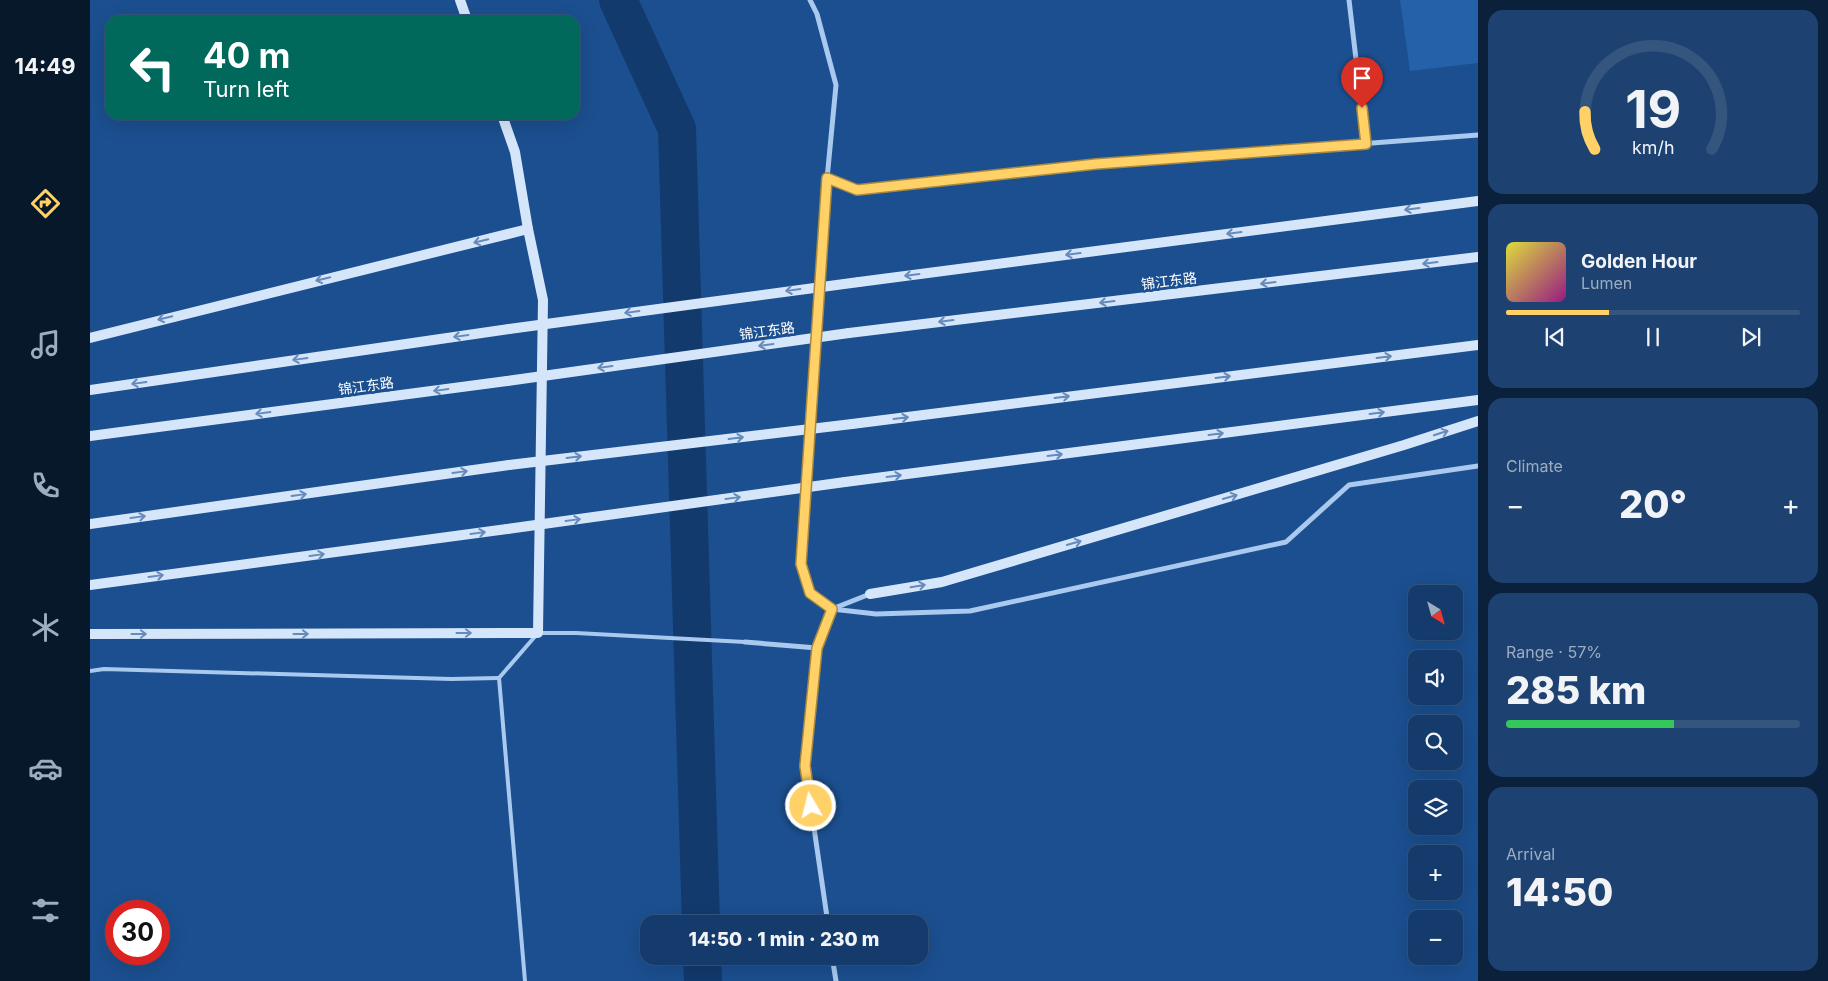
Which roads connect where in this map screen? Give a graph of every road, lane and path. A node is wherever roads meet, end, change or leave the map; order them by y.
1 (460, 0) edge
2 (810, 0) edge
3 (1349, 0) edge
4 (466, 15) edge
5 (504, 120) edge
6 (1478, 135) edge
7 (1366, 144) junction
8 (827, 178) junction
9 (1478, 201) edge
10 (528, 229) junction
11 (1478, 257) edge
12 (90, 338) edge
13 (1478, 345) edge
14 (90, 390) edge
15 (1478, 400) edge
16 (1478, 421) edge
17 (90, 436) edge
18 (1478, 466) edge
19 (90, 524) edge
20 (90, 585) edge
21 (870, 594) joint
22 (832, 609) junction
23 (538, 633) junction
24 (90, 634) edge
25 (745, 642) joint
26 (817, 648) junction
27 (90, 671) edge
28 (499, 678) junction
29 (827, 915) edge
30 (833, 965) edge
31 (524, 981) edge
32 (836, 981) edge

1 - 4 main road
2 - 8 street
3 - 7 street
5 - 10 main road
6 - 7 street
7 - 8 street
8 - 22 street
9 -> 14 main road, bridge
10 -> 12 main road
10 - 23 main road
11 -> 17 main road, 锦江东路, bridge
19 -> 13 main road, bridge
20 -> 15 main road, bridge
21 -> 16 main road
18 - 22 street
21 - 22 street
22 - 26 street
24 -> 23 main road
23 - 25 lane
23 - 28 lane
25 - 26 street
26 - 29 street
27 - 28 lane
28 - 31 lane
30 - 32 street

